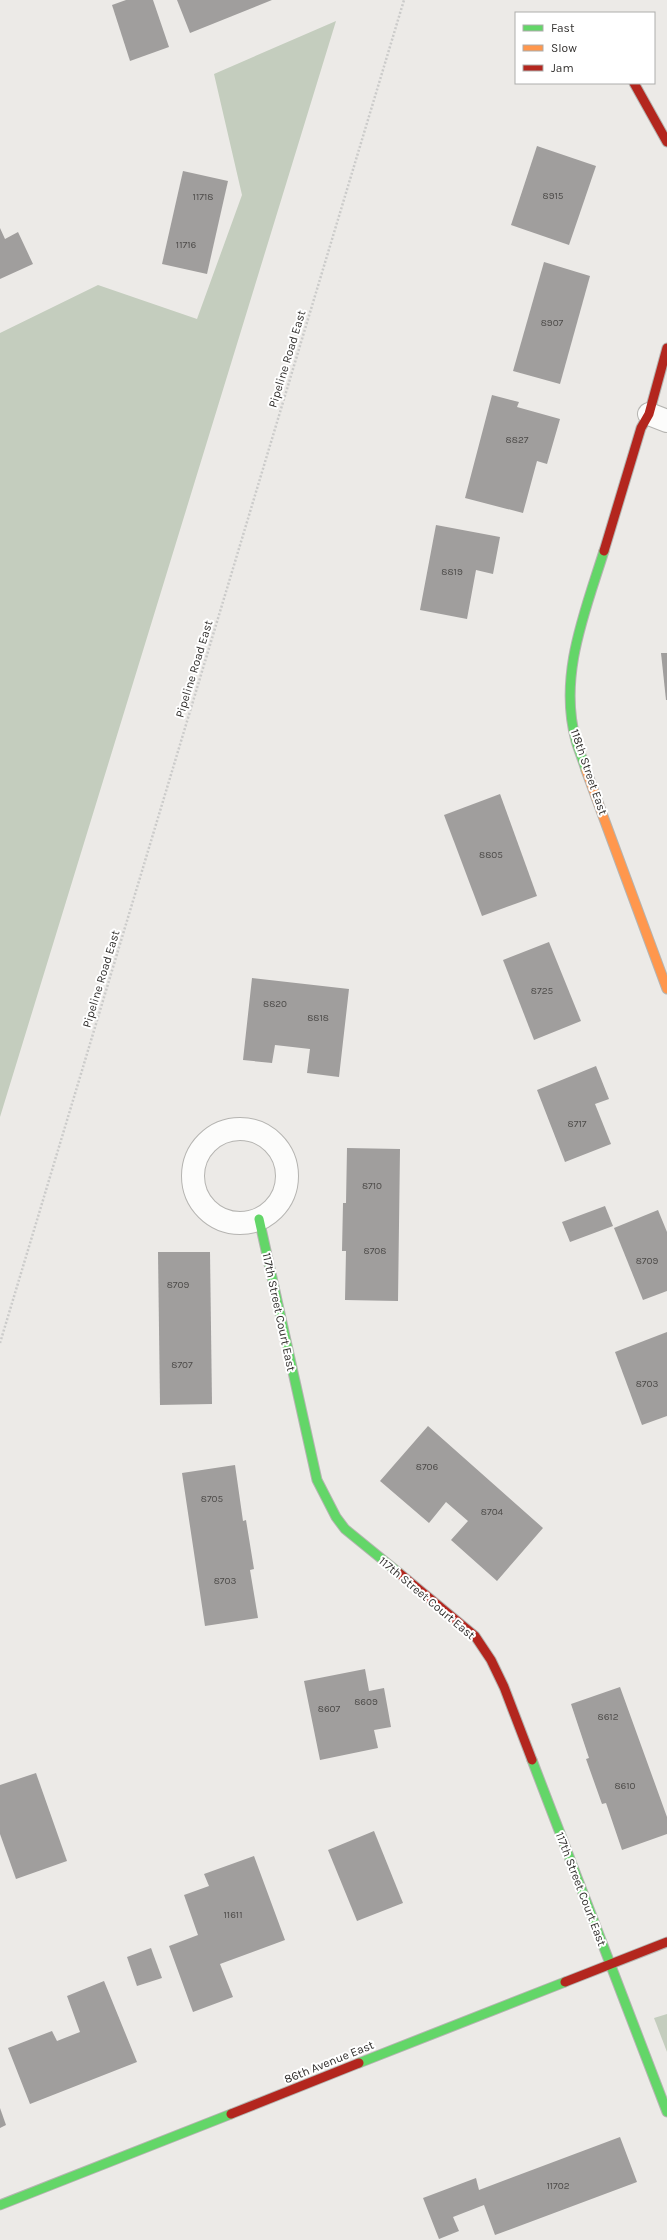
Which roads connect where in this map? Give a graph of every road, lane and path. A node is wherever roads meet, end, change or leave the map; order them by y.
1 (404, 0) edge
2 (635, 84) edge
3 (667, 142) edge
4 (667, 348) edge
5 (658, 417) edge
6 (667, 989) edge
7 (259, 1219) junction
8 (0, 1343) edge
9 (667, 1942) edge
10 (609, 1964) junction
11 (667, 2112) edge
12 (0, 2204) edge

1 - 8 path, Pipeline Road East
2 - 3 street
4 - 5 street, 118th Street East
5 - 6 street, 118th Street East
7 - 7 street
7 - 10 street, 117th Street Court East
9 - 10 street, 86th Avenue East
10 - 11 street, 117th Street Court East
10 - 12 street, 86th Avenue East

